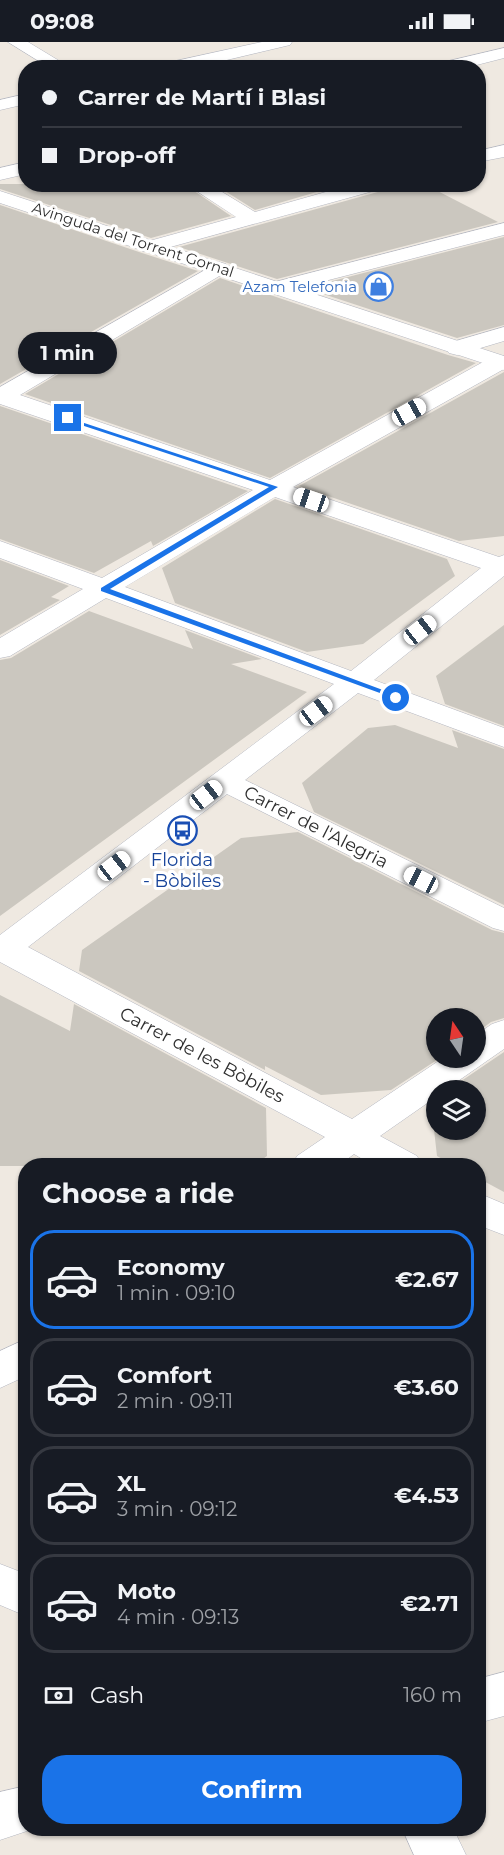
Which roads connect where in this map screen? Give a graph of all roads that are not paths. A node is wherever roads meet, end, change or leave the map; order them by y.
1 (206, 42) edge
2 (284, 42) edge
3 (481, 42) edge
4 (18, 43) edge
5 (0, 47) edge
6 (504, 52) edge
7 (230, 54) junction
8 (49, 60) edge
9 (203, 60) edge
10 (242, 60) edge
11 (473, 60) edge
12 (18, 101) edge
13 (0, 105) edge
14 (504, 151) edge
15 (486, 155) edge
16 (18, 170) edge
17 (0, 174) edge
18 (208, 192) edge
19 (347, 192) edge
20 (0, 197) edge
21 (251, 218) junction
22 (504, 229) edge
23 (149, 247) junction
24 (219, 268) junction
25 (278, 287) junction
26 (504, 334) edge
27 (457, 348) junction
28 (502, 363) edge
29 (0, 396) edge
30 (275, 487) junction
31 (0, 549) edge
32 (503, 565) edge
33 (104, 590) junction
34 (0, 650) edge
35 (353, 683) junction
36 (504, 738) edge
37 (224, 781) junction
38 (504, 921) edge
39 (1, 948) edge
40 (504, 1032) edge
41 (486, 1045) edge
42 (453, 1068) edge
43 (354, 1136) junction
44 (322, 1158) edge
45 (391, 1158) edge
46 (486, 1211) edge
47 (504, 1221) edge
48 (18, 1360) edge
49 (0, 1372) edge
50 (0, 1584) edge
51 (18, 1592) edge
52 (504, 1694) edge
53 (486, 1699) edge
54 (18, 1811) edge
55 (0, 1816) edge
56 (430, 1836) edge
57 (441, 1855) edge

1 - 7 street
2 - 7 street
3 - 6 street
4 - 5 street
4 - 8 street
6 - 11 street
7 - 9 street
7 - 10 street
12 - 13 street
14 - 15 street
16 - 17 street
18 - 21 street
19 - 21 street
20 - 23 street, Avinguda del Torrent Gornal
21 - 23 street
22 - 25 street
23 - 24 street, Avinguda del Torrent Gornal
24 - 25 street, Avinguda del Torrent Gornal
24 - 29 street
25 - 27 street, Avinguda del Torrent Gornal
26 - 27 street
27 - 28 street, Avinguda del Torrent Gornal
28 - 30 street
29 - 30 street
30 - 32 street
30 - 33 street
31 - 33 street
32 - 35 street
33 - 34 street
33 - 35 street
35 - 36 street
35 - 37 street
37 - 38 street, Carrer de l'Alegria
37 - 39 street
39 - 43 street, Carrer de les Bòbiles
40 - 41 street
42 - 43 street
43 - 44 street
43 - 45 street, Carrer de les Bòbiles
46 - 47 street
48 - 49 street
50 - 51 street
52 - 53 street
54 - 55 street
56 - 57 street

